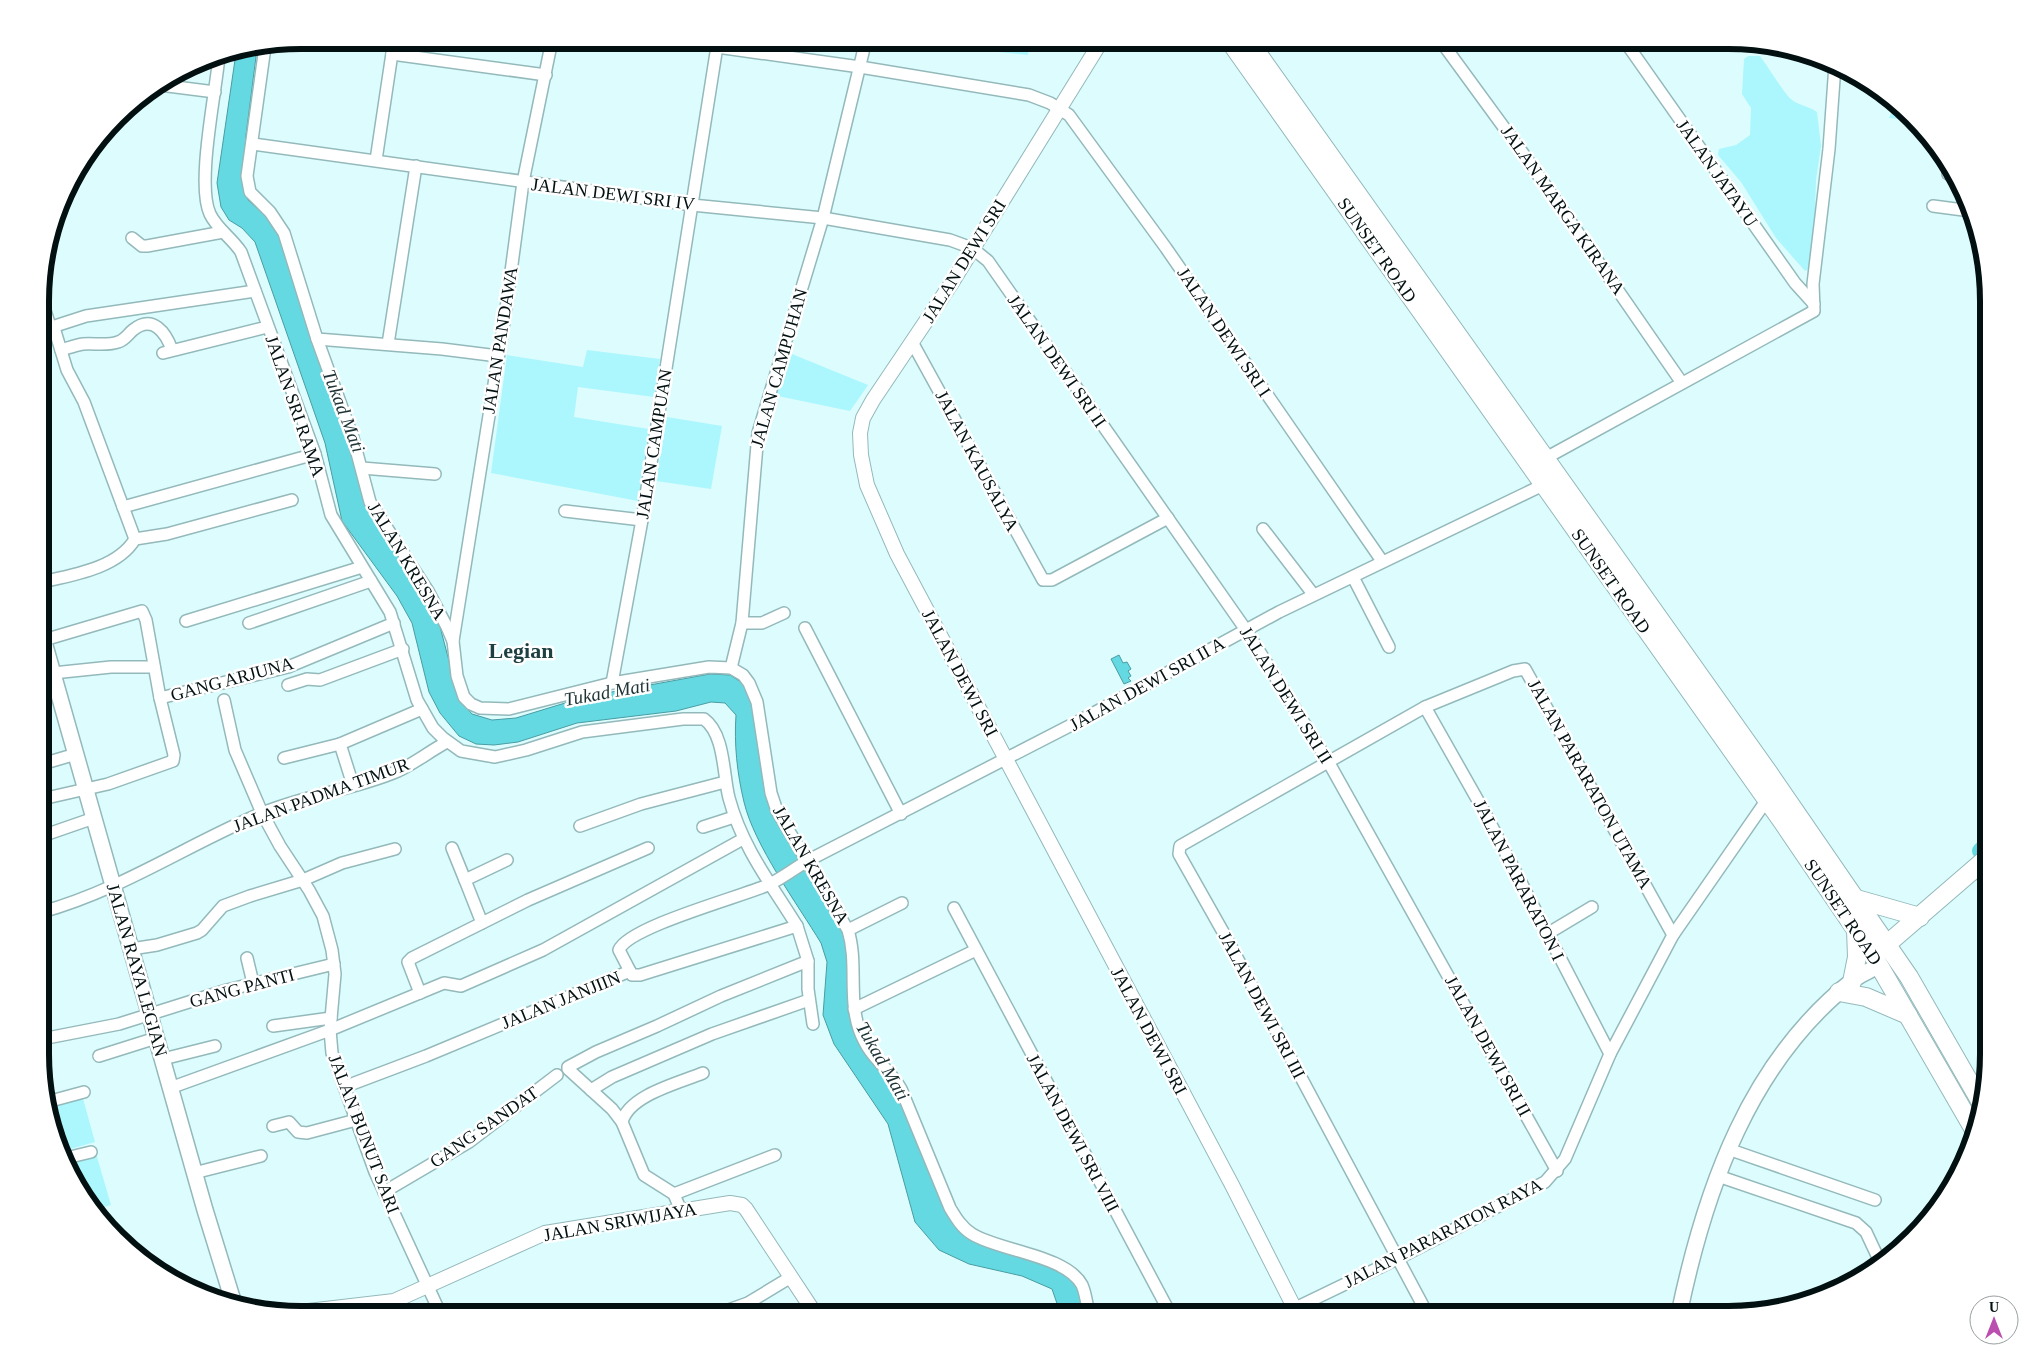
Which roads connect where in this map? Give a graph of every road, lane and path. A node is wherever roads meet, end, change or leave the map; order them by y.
1 (393, 49) edge
2 (550, 49) edge
3 (717, 49) edge
4 (754, 49) edge
5 (864, 49) edge
6 (1096, 49) edge
7 (1235, 49) edge
8 (1254, 49) edge
9 (1447, 49) edge
10 (1630, 49) edge
11 (264, 51) edge
12 (392, 54) junction
13 (218, 62) edge
14 (860, 67) junction
15 (1834, 72) edge
16 (546, 75) junction
17 (168, 86) edge
18 (215, 92) junction
19 (1060, 108) junction
20 (252, 144) junction
21 (376, 160) junction
22 (416, 166) junction
23 (523, 182) junction
24 (692, 205) junction
25 (1933, 206) dead end
26 (1963, 210) edge
27 (823, 218) junction
28 (223, 232) junction
29 (132, 238) dead end
30 (972, 248) junction
31 (255, 290) junction
32 (1814, 304) junction
33 (49, 319) edge
34 (52, 327) junction
35 (267, 327) junction
36 (317, 339) junction
37 (912, 342) junction
38 (388, 344) junction
39 (60, 350) junction
40 (498, 356) junction
41 (1682, 382) junction
42 (314, 454) junction
43 (1544, 459) junction
44 (362, 468) junction
45 (435, 474) dead end
46 (1542, 485) junction
47 (292, 500) dead end
48 (124, 507) junction
49 (565, 511) dead end
50 (1168, 518) junction
51 (642, 520) junction
52 (1263, 529) dead end
53 (135, 539) junction
54 (1382, 561) junction
55 (362, 567) junction
56 (1353, 577) junction
57 (49, 580) edge
58 (371, 581) junction
59 (1313, 594) junction
60 (784, 613) dead end
61 (186, 621) dead end
62 (249, 623) dead end
63 (394, 623) junction
64 (742, 623) junction
65 (805, 628) dead end
66 (1246, 630) junction
67 (49, 636) edge
68 (453, 641) junction
69 (1388, 647) dead end
70 (402, 649) junction
71 (49, 658) edge
72 (154, 668) junction
73 (731, 668) junction
74 (53, 672) junction
75 (612, 683) junction
76 (288, 685) dead end
77 (160, 698) junction
78 (224, 700) dead end
79 (1424, 707) junction
80 (422, 709) junction
81 (447, 742) junction
82 (340, 744) junction
83 (76, 754) junction
84 (284, 758) dead end
85 (1006, 760) junction
86 (49, 762) edge
87 (1329, 763) junction
88 (725, 782) junction
89 (353, 785) junction
90 (86, 788) junction
91 (49, 797) edge
92 (1766, 801) junction
93 (262, 813) junction
94 (901, 814) junction
95 (734, 817) junction
96 (94, 818) junction
97 (580, 826) dead end
98 (703, 826) dead end
99 (49, 834) edge
100 (743, 839) junction
101 (452, 848) dead end
102 (648, 848) dead end
103 (395, 849) dead end
104 (507, 860) dead end
105 (805, 862) junction
106 (1980, 864) edge
107 (303, 880) junction
108 (465, 880) junction
109 (1980, 881) edge
110 (771, 884) junction
111 (114, 887) junction
112 (1853, 898) junction
113 (902, 903) dead end
114 (1592, 907) dead end
115 (954, 908) dead end
116 (49, 910) edge
117 (1920, 918) junction
118 (482, 923) junction
119 (797, 926) junction
120 (848, 930) junction
121 (1856, 930) junction
122 (1547, 934) junction
123 (1673, 935) junction
124 (131, 949) junction
125 (976, 950) junction
126 (1883, 955) junction
127 (247, 958) dead end
128 (808, 961) junction
129 (334, 964) junction
130 (630, 971) junction
131 (254, 983) junction
132 (1850, 984) junction
133 (420, 993) junction
134 (809, 1000) junction
135 (854, 1009) junction
136 (150, 1015) junction
137 (1908, 1015) junction
138 (330, 1024) junction
139 (813, 1024) dead end
140 (272, 1026) dead end
141 (49, 1038) edge
142 (156, 1038) junction
143 (215, 1046) dead end
144 (1610, 1054) junction
145 (100, 1056) dead end
146 (162, 1059) junction
147 (703, 1074) dead end
148 (557, 1076) dead end
149 (344, 1087) junction
150 (170, 1088) junction
151 (591, 1090) junction
152 (84, 1092) dead end
153 (1977, 1095) edge
154 (53, 1100) edge
155 (356, 1120) junction
156 (622, 1122) junction
157 (1971, 1124) edge
158 (273, 1126) dead end
159 (1728, 1149) junction
160 (91, 1152) dead end
161 (775, 1155) dead end
162 (260, 1156) dead end
163 (71, 1157) edge
164 (1557, 1171) junction
165 (194, 1173) junction
166 (1718, 1176) junction
167 (384, 1192) junction
168 (674, 1194) junction
169 (1875, 1200) dead end
170 (681, 1211) junction
171 (1878, 1257) edge
172 (1398, 1259) junction
173 (791, 1277) junction
174 (428, 1287) junction
175 (232, 1297) edge
176 (369, 1306) edge
177 (437, 1306) edge
178 (740, 1306) edge
179 (810, 1306) edge
180 (1087, 1306) edge
181 (1166, 1306) edge
182 (1293, 1306) edge
183 (1306, 1306) edge
184 (1423, 1306) edge
185 (1681, 1306) edge

1 - 12 street
2 - 16 street, JALAN PANDAWA
3 - 24 street, JALAN CAMPUAN
4 - 14 street, JALAN DEWI SRI I
5 - 14 street, JALAN CAMPUHAN
6 - 19 street, JALAN DEWI SRI
7 - 46 highway, SUNSET ROAD
8 - 43 highway, SUNSET ROAD
9 - 41 street, JALAN MARGA KIRANA
10 - 32 street, JALAN JATAYU
11 - 20 street, JALAN KRESNA
12 - 16 street
12 - 21 street
13 - 18 street, JALAN SRI RAMA
14 - 19 street, JALAN DEWI SRI I
14 - 27 street, JALAN CAMPUHAN
15 - 32 street
16 - 23 street, JALAN PANDAWA
17 - 18 street
18 - 28 street, JALAN SRI RAMA
19 - 30 street, JALAN DEWI SRI
19 - 54 street, JALAN DEWI SRI I
20 - 21 street, JALAN DEWI SRI IV
20 - 36 street, JALAN KRESNA
21 - 22 street, JALAN DEWI SRI IV
22 - 23 street, JALAN DEWI SRI IV
22 - 38 street
23 - 24 street, JALAN DEWI SRI IV
23 - 40 street, JALAN PANDAWA
24 - 27 street, JALAN DEWI SRI IV
24 - 51 street, JALAN CAMPUAN
25 - 26 street
27 - 30 street, JALAN DEWI SRI IV
27 - 64 street, JALAN CAMPUHAN
28 - 29 street
28 - 31 street, JALAN SRI RAMA
30 - 37 street, JALAN DEWI SRI
30 - 50 street, JALAN DEWI SRI II
31 - 34 street
31 - 35 street, JALAN SRI RAMA
32 - 41 street
33 - 34 street
34 - 39 street
35 - 39 street
35 - 42 street, JALAN SRI RAMA
36 - 38 street
36 - 44 street, JALAN KRESNA
37 - 50 street, JALAN KAUSALYA
37 - 85 street, JALAN DEWI SRI
38 - 40 street
39 - 48 street
40 - 68 street, JALAN PANDAWA
41 - 43 street
42 - 48 street
42 - 55 street, JALAN SRI RAMA
43 - 112 highway, SUNSET ROAD
44 - 45 street
44 - 68 street, JALAN KRESNA
46 - 54 street, JALAN DEWI SRI II A
46 - 92 highway, SUNSET ROAD
47 - 53 street
48 - 53 street
49 - 51 street
50 - 66 street, JALAN DEWI SRI II
51 - 75 street, JALAN CAMPUAN
52 - 59 street
53 - 57 street
54 - 56 street, JALAN DEWI SRI II A
55 - 58 street, JALAN SRI RAMA
55 - 61 street
56 - 59 street, JALAN DEWI SRI II A
56 - 69 street
58 - 62 street
58 - 63 street, JALAN SRI RAMA
59 - 66 street, JALAN DEWI SRI II A
60 - 64 street
63 - 70 street, JALAN SRI RAMA
63 - 77 street, GANG ARJUNA
64 - 73 street, JALAN CAMPUHAN
65 - 94 street
66 - 85 street, JALAN DEWI SRI II A
66 - 87 street, JALAN DEWI SRI II
67 - 72 street
68 - 75 street, JALAN KRESNA
70 - 76 street
70 - 80 street, JALAN SRI RAMA
71 - 74 main road, JALAN RAYA LEGIAN
72 - 74 street
72 - 77 street
73 - 75 street, JALAN KRESNA
73 - 105 street, JALAN KRESNA
74 - 83 main road, JALAN RAYA LEGIAN
77 - 90 street, GANG ARJUNA
78 - 93 street, JALAN BUNUT SARI
79 - 87 street, JALAN PARARATON UTAMA
79 - 122 street, JALAN PARARATON I
79 - 123 street, JALAN PARARATON UTAMA
80 - 81 street, JALAN SRI RAMA
80 - 82 street
81 - 88 street
81 - 89 street, JALAN PADMA TIMUR
82 - 84 street
82 - 89 street
83 - 86 street
83 - 90 main road, JALAN RAYA LEGIAN
85 - 94 street, JALAN DEWI SRI II A
85 - 182 street, JALAN DEWI SRI
87 - 164 street, JALAN DEWI SRI II
87 - 172 street, JALAN DEWI SRI III
88 - 95 street
88 - 97 street
89 - 93 street, JALAN PADMA TIMUR
90 - 91 street
90 - 96 main road, JALAN RAYA LEGIAN
92 - 121 highway, SUNSET ROAD
92 - 123 street, JALAN PARARATON RAYA
93 - 107 street, JALAN BUNUT SARI
93 - 111 street, JALAN PADMA TIMUR
94 - 105 street, JALAN DEWI SRI II A
95 - 98 street
95 - 100 street
96 - 99 street
96 - 111 main road, JALAN RAYA LEGIAN
100 - 110 street
100 - 133 street
101 - 108 street
102 - 118 street
103 - 107 street
104 - 108 street
105 - 110 street, JALAN DEWI SRI II A
105 - 120 street, JALAN KRESNA
106 - 117 highway
107 - 124 street
107 - 129 street, JALAN BUNUT SARI
108 - 118 street
109 - 126 highway
110 - 119 street
110 - 130 street, JALAN JANJIIN
111 - 116 street, JALAN PADMA TIMUR
111 - 124 main road, JALAN RAYA LEGIAN
112 - 117 highway
112 - 126 highway, SUNSET ROAD
113 - 120 street
114 - 122 street
115 - 125 street, JALAN DEWI SRI VIII
117 - 126 highway
118 - 133 street
119 - 128 street
119 - 130 street
120 - 135 street, JALAN KRESNA
121 - 126 highway, SUNSET ROAD
121 - 132 highway
122 - 144 street, JALAN PARARATON I
123 - 144 street, JALAN PARARATON RAYA
124 - 136 main road, JALAN RAYA LEGIAN
125 - 135 street
125 - 181 street, JALAN DEWI SRI VIII
126 - 132 main road
126 - 137 highway, SUNSET ROAD
126 - 153 highway, SUNSET ROAD
127 - 131 street
128 - 134 street
128 - 151 street
129 - 131 street, GANG PANTI
129 - 138 street, JALAN BUNUT SARI
130 - 149 street, JALAN JANJIIN
131 - 136 street, GANG PANTI
132 - 137 highway
132 - 159 main road
133 - 138 street
134 - 139 street
134 - 151 street
135 - 180 street, JALAN KRESNA
136 - 141 street, GANG PANTI
136 - 142 main road, JALAN RAYA LEGIAN
137 - 157 highway, SUNSET ROAD
138 - 140 street
138 - 149 street, JALAN BUNUT SARI
138 - 150 street
142 - 145 street
142 - 146 main road, JALAN RAYA LEGIAN
143 - 146 street
144 - 164 street, JALAN PARARATON RAYA
146 - 150 main road, JALAN RAYA LEGIAN
147 - 156 street
148 - 167 street, GANG SANDAT
149 - 155 street, JALAN BUNUT SARI
150 - 165 main road, JALAN RAYA LEGIAN
151 - 156 street
152 - 154 street
155 - 158 street
155 - 167 street, JALAN BUNUT SARI
156 - 168 street
159 - 166 main road
159 - 169 street
160 - 163 street
161 - 168 street
162 - 165 street
164 - 172 street, JALAN PARARATON RAYA
165 - 175 main road, JALAN RAYA LEGIAN
166 - 171 street
166 - 185 main road
167 - 174 street, JALAN BUNUT SARI
168 - 170 street
170 - 173 street, JALAN SRIWIJAYA
170 - 174 street, JALAN SRIWIJAYA
172 - 183 street, JALAN PARARATON RAYA
172 - 184 street, JALAN DEWI SRI III
173 - 178 street
173 - 179 street, JALAN SRIWIJAYA
174 - 176 street, JALAN SRIWIJAYA
174 - 177 street, JALAN BUNUT SARI

